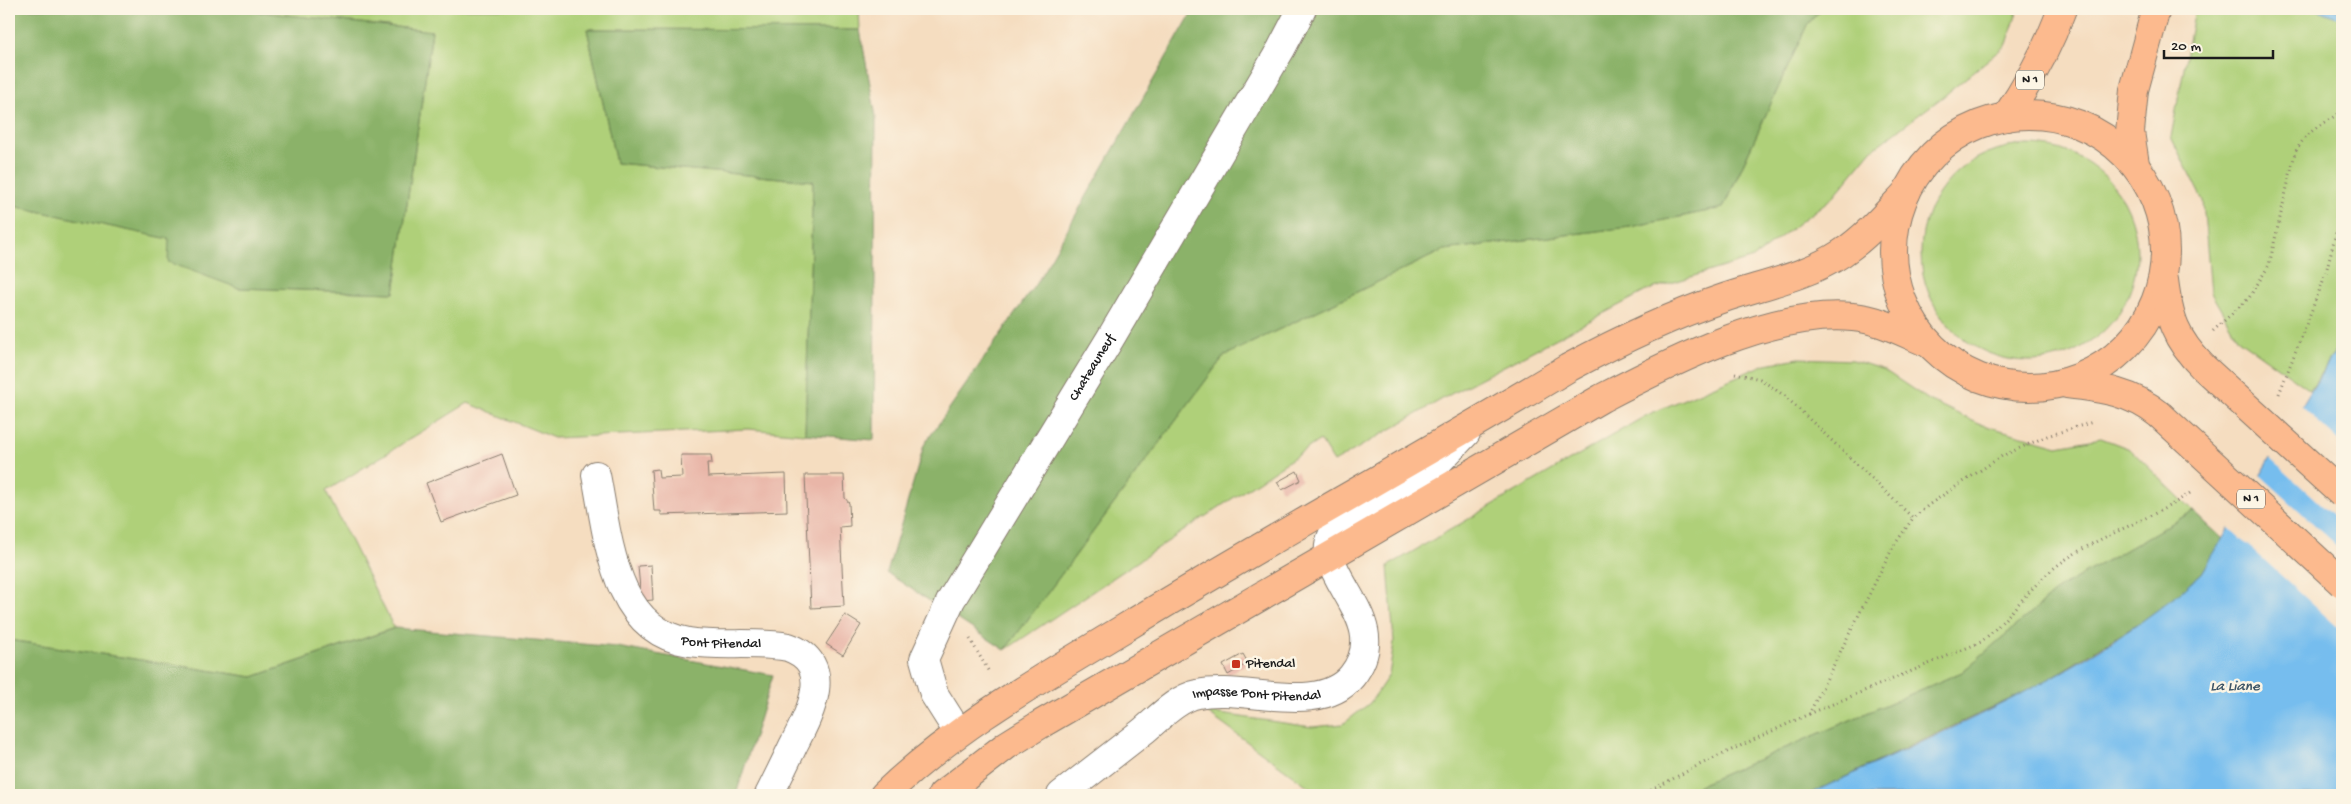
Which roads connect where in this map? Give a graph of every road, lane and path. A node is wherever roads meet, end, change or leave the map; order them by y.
1 (1302, 9) edge
2 (2062, 9) edge
3 (2156, 9) edge
4 (2342, 112) edge
5 (2006, 117) junction
6 (2134, 164) junction
7 (1906, 193) junction
8 (2342, 209) edge
9 (2164, 277) junction
10 (2310, 314) dead end
11 (2208, 335) dead end
12 (1928, 343) junction
13 (1732, 371) dead end
14 (2064, 384) junction
15 (1480, 419) junction
16 (2098, 422) dead end
17 (596, 475) dead end
18 (2342, 494) edge
19 (1914, 518) junction
20 (2115, 534) dead end
21 (1330, 557) junction
22 (2342, 582) edge
23 (1810, 714) junction
24 (958, 732) junction
25 (769, 795) edge
26 (884, 795) edge
27 (942, 795) edge
28 (1061, 795) edge
29 (1642, 795) edge

1 - 24 street, Chateauneuf
2 - 5 main road, N 1
3 - 6 main road
4 - 11 path
5 - 6 main road
5 - 7 main road
6 - 9 main road
7 - 12 main road
7 - 15 main road
8 - 10 path
9 - 14 main road
9 - 18 main road, bridge
12 - 14 main road
12 - 21 main road
13 - 19 path
14 - 22 main road, N 1, bridge
15 - 21 street
15 - 24 main road
16 - 19 path
17 - 25 street, Pont Pitendal
19 - 23 path
20 - 23 path
21 - 27 main road
21 - 28 street, Impasse Pont Pitendal
23 - 29 path
24 - 26 main road

